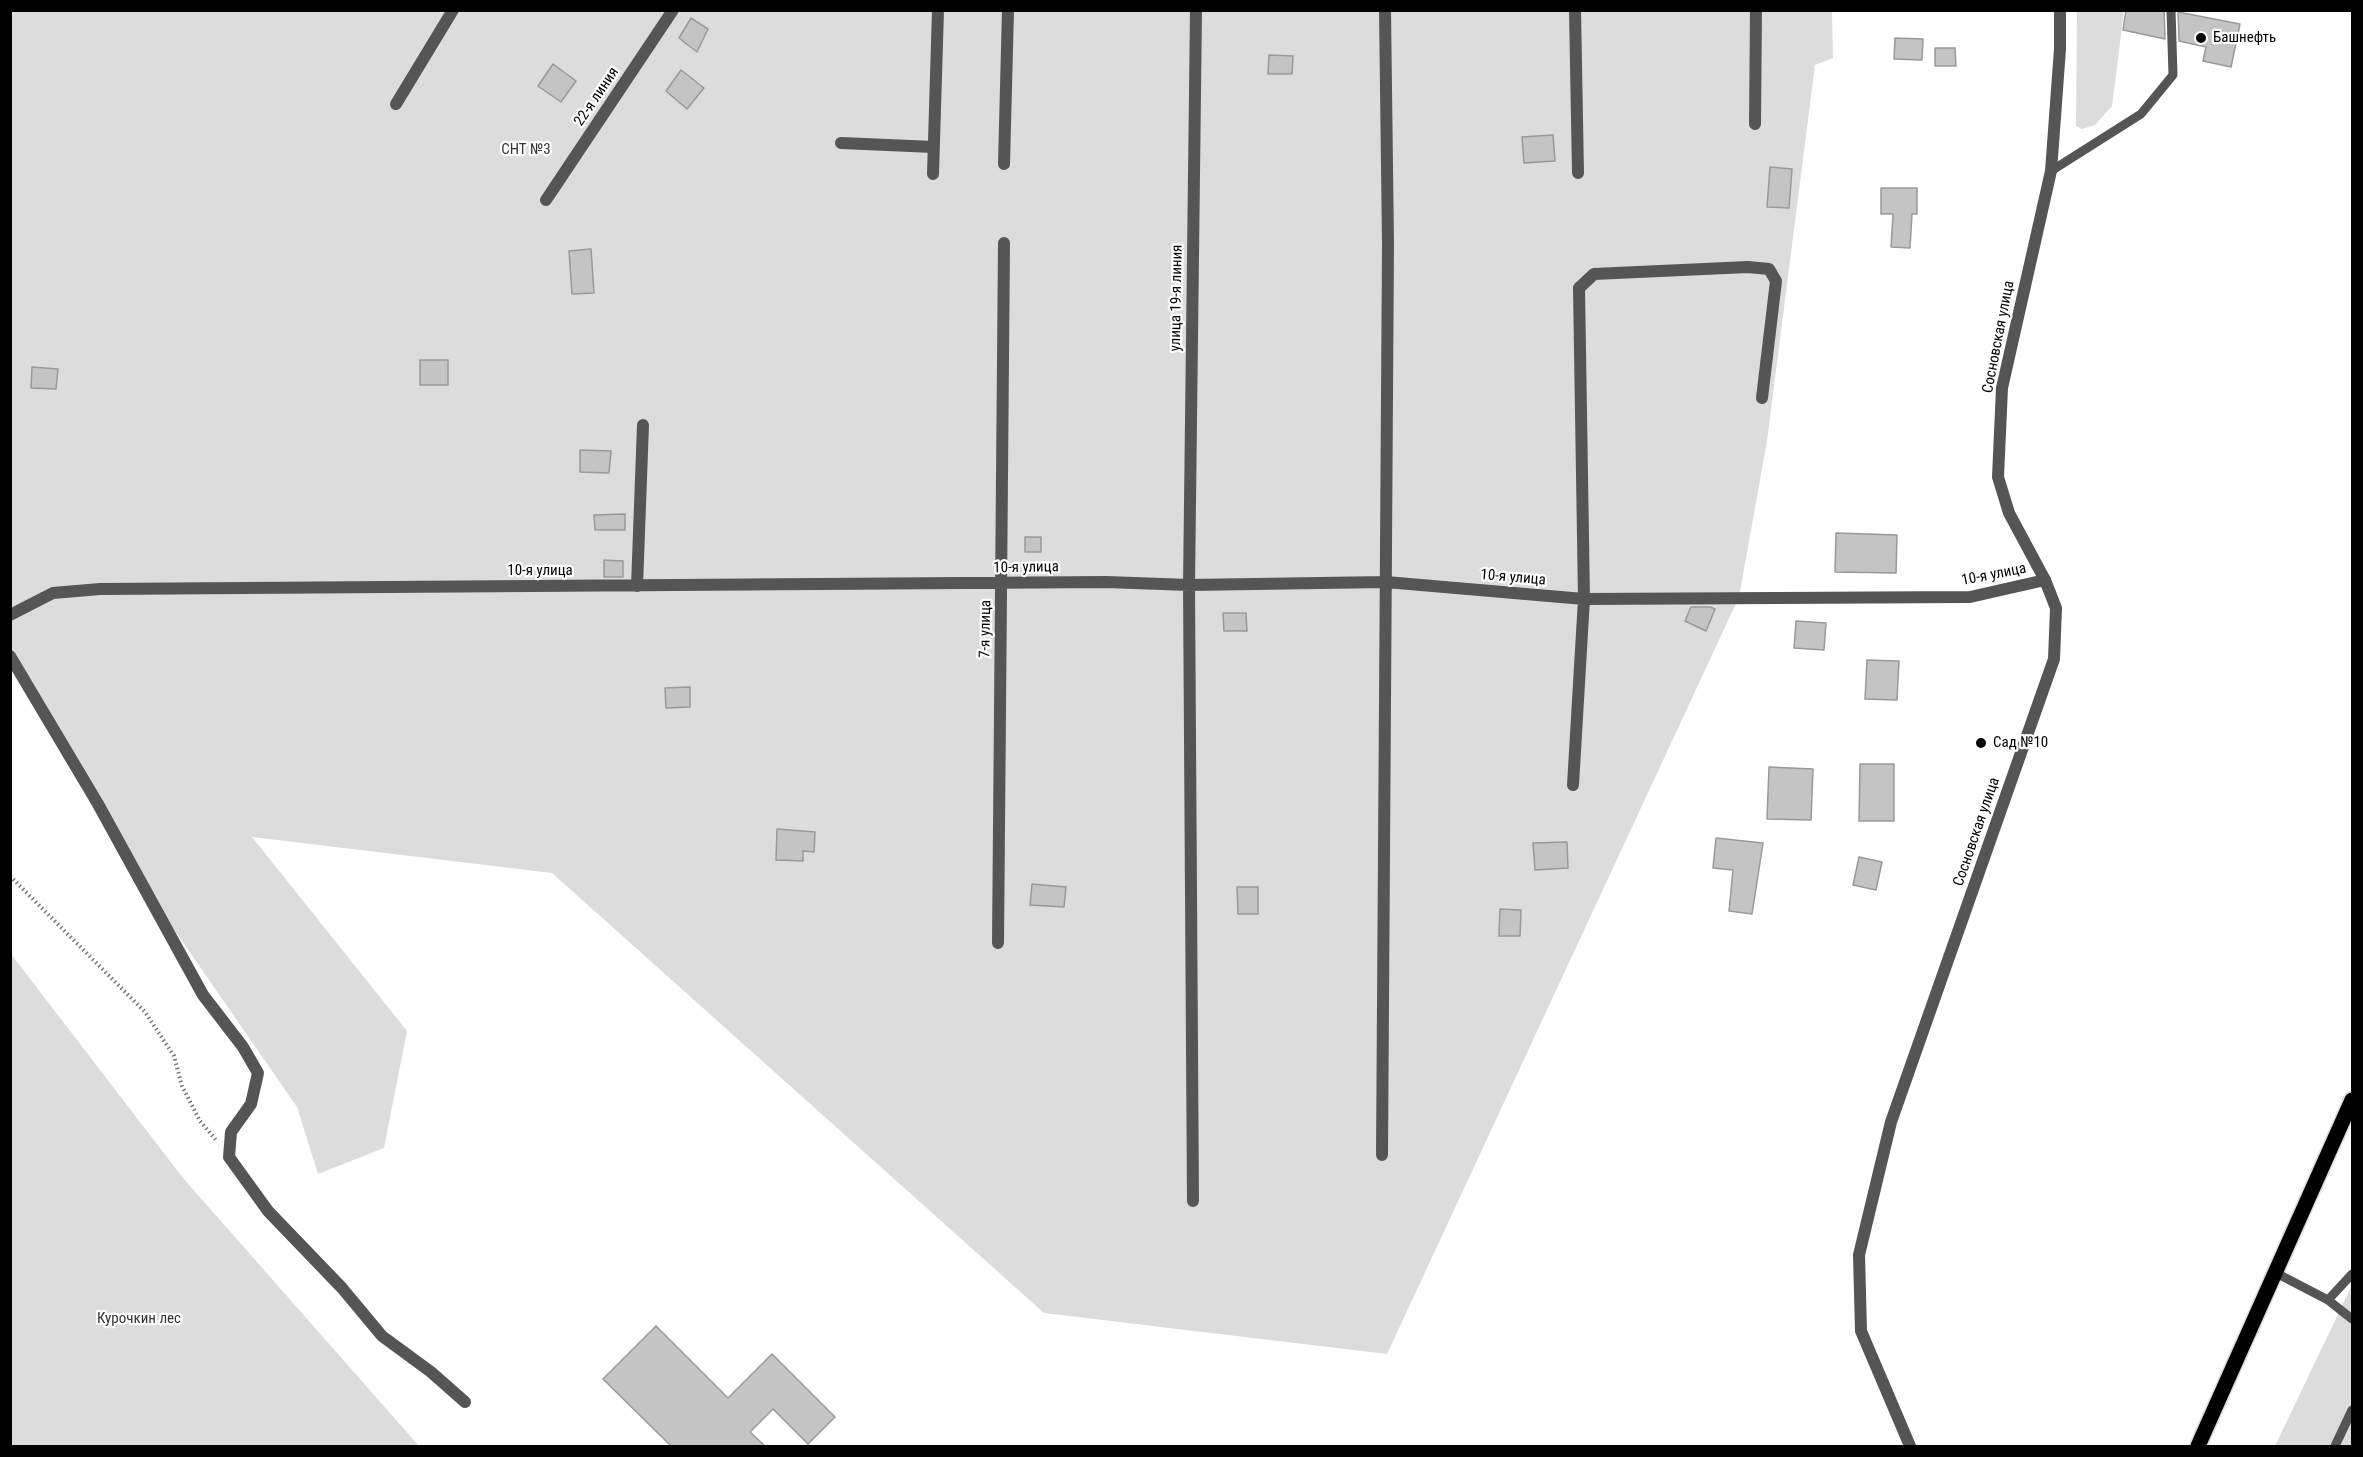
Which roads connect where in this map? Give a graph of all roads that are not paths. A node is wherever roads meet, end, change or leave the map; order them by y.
1 (453, 10) edge
2 (673, 10) edge
3 (938, 10) edge
4 (1008, 10) edge
5 (1196, 10) edge
6 (1385, 10) edge
7 (1575, 10) edge
8 (1756, 10) edge
9 (2060, 10) edge
10 (2171, 10) edge
11 (396, 104) dead end
12 (1755, 124) dead end
13 (841, 144) dead end
14 (934, 147) junction
15 (1004, 164) dead end
16 (2051, 171) junction
17 (1578, 173) dead end
18 (933, 174) dead end
19 (546, 200) dead end
20 (1004, 243) dead end
21 (1762, 398) dead end
22 (643, 425) dead end
23 (2045, 580) junction
24 (1386, 582) junction
25 (1001, 584) junction
26 (1189, 585) junction
27 (636, 586) junction
28 (1584, 599) junction
29 (10, 615) edge
30 (10, 656) edge
31 (1573, 785) dead end
32 (998, 943) dead end
33 (2352, 1100) edge
34 (1382, 1155) dead end
35 (1193, 1201) dead end
36 (2276, 1273) junction
37 (2352, 1274) edge
38 (2328, 1300) junction
39 (2352, 1319) edge
40 (465, 1402) dead end
41 (2352, 1410) edge
42 (1910, 1446) edge
43 (2198, 1446) edge
44 (2336, 1446) edge

1 - 11 street
2 - 19 street, 22-я линия
3 - 14 street
4 - 15 street
5 - 26 street, улица 19-я линия
6 - 24 street
7 - 17 street
8 - 12 street
9 - 16 street, Сосновская улица
10 - 16 lane
13 - 14 street
14 - 18 street
16 - 23 street, Сосновская улица
20 - 25 street, 7-я улица
21 - 28 street
22 - 27 street
23 - 28 street, 10-я улица
23 - 42 street, Сосновская улица
24 - 26 street, 10-я улица
24 - 28 street, 10-я улица
24 - 34 street
25 - 26 street, 10-я улица
25 - 27 street, 10-я улица
25 - 32 street, 7-я улица
26 - 35 street, улица 19-я линия
27 - 29 street, 10-я улица
28 - 31 street
30 - 40 street
33 - 36 main road
36 - 38 lane
36 - 43 main road
37 - 38 lane
38 - 39 lane
41 - 44 lane

